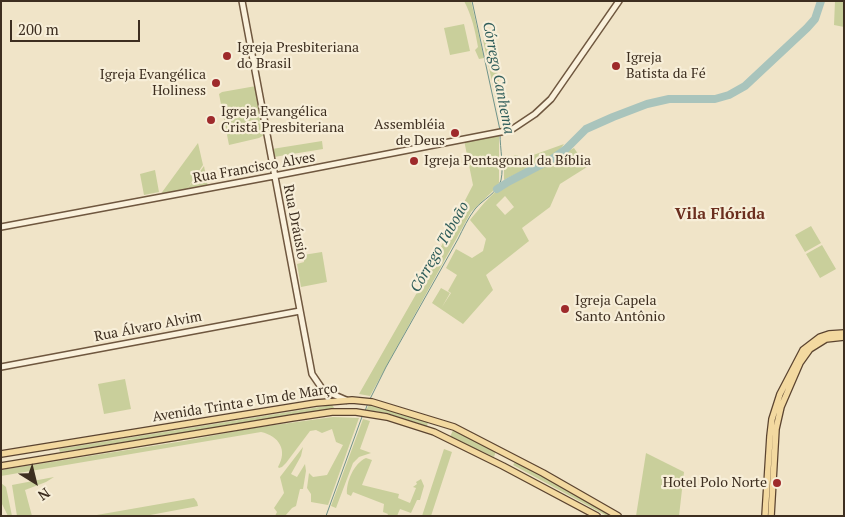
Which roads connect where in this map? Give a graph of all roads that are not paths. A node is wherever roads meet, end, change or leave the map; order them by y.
1 (242, 1) edge
2 (619, 1) edge
3 (274, 176) junction
4 (1, 227) edge
5 (300, 310) junction
6 (844, 332) edge
7 (844, 337) edge
8 (1, 367) edge
9 (349, 400) junction
10 (357, 412) junction
11 (1, 454) edge
12 (1, 466) edge
13 (597, 516) edge
14 (618, 516) edge
15 (765, 516) edge
16 (770, 516) edge

1 - 3 street, Rua Dráusio
2 - 3 street, Rua Francisco Alves
3 - 4 street, Rua Francisco Alves
3 - 5 street, Rua Dráusio
5 - 8 street, Rua Álvaro Alvim
5 - 9 street, Rua Dráusio
6 - 15 main road
7 - 16 main road
9 - 10 street
9 - 11 main road, Avenida Trinta e Um de Março
9 - 14 main road, Avenida Trinta e Um de Março
10 - 12 main road, Avenida Trinta e Um de Março
10 - 13 main road, Avenida Trinta e Um de Março

